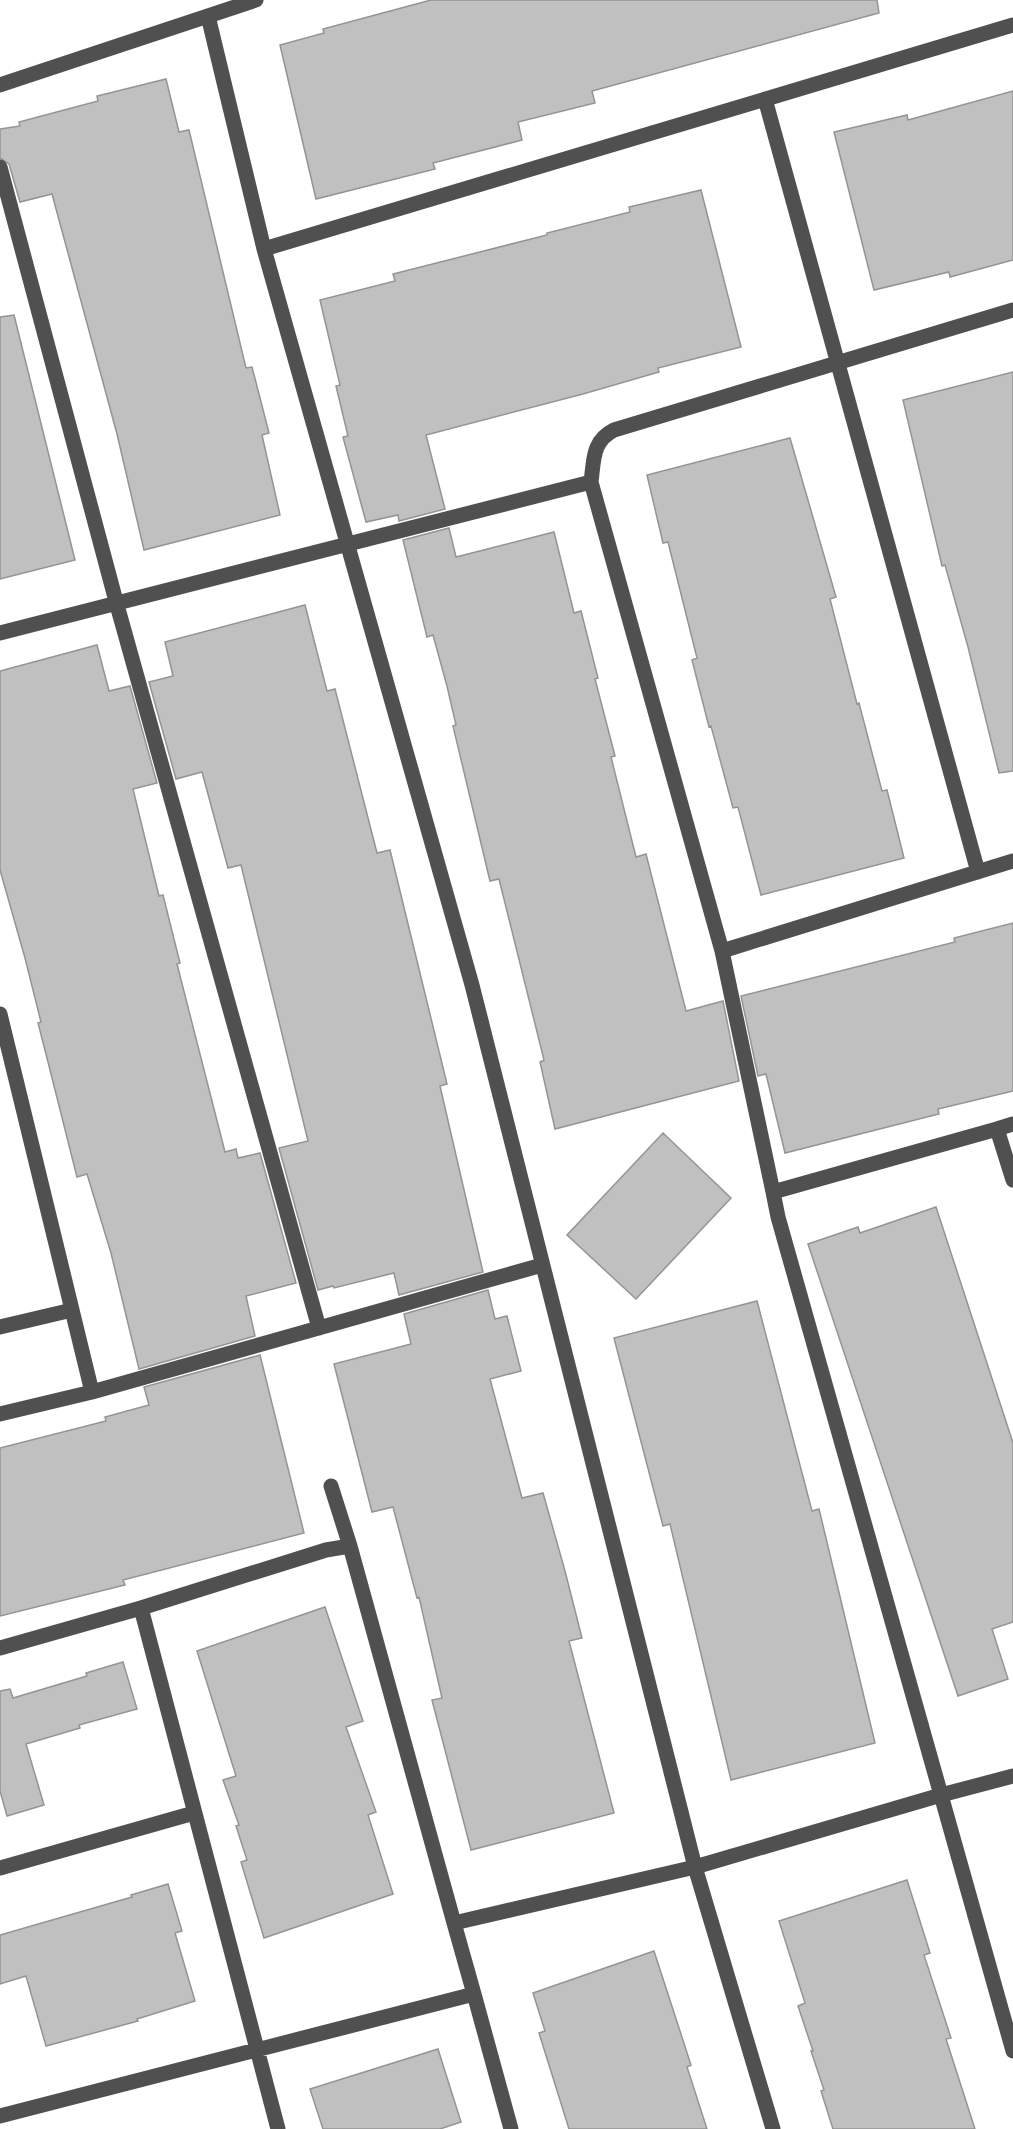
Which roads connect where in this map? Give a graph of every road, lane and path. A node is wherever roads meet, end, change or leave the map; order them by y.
1 (256, 0) edge
2 (208, 16) junction
3 (1013, 25) edge
4 (0, 86) edge
5 (765, 99) junction
6 (0, 167) edge
7 (264, 249) junction
8 (1013, 310) edge
9 (839, 362) junction
10 (591, 482) junction
11 (348, 546) junction
12 (117, 605) junction
13 (0, 633) edge
14 (1013, 861) edge
15 (978, 872) junction
16 (722, 951) junction
17 (0, 1014) edge
18 (6, 1059) edge
19 (1013, 1124) edge
20 (997, 1129) junction
21 (1013, 1180) edge
22 (773, 1192) junction
23 (542, 1265) junction
24 (72, 1310) junction
25 (0, 1327) edge
26 (319, 1328) junction
27 (92, 1392) junction
28 (0, 1414) edge
29 (331, 1486) dead end
30 (350, 1546) junction
31 (141, 1608) junction
32 (0, 1648) edge
33 (1013, 1776) edge
34 (941, 1796) junction
35 (194, 1813) junction
36 (695, 1867) junction
37 (0, 1868) edge
38 (454, 1923) junction
39 (474, 1994) junction
40 (258, 2049) junction
41 (1013, 2051) edge
42 (0, 2116) edge
43 (278, 2129) edge
44 (511, 2129) edge
45 (773, 2129) edge

1 - 2 street
2 - 4 street
2 - 7 street
3 - 5 street
5 - 7 street
5 - 9 street
6 - 12 street
7 - 11 street
8 - 9 street
9 - 10 street
9 - 15 street
10 - 11 street
10 - 16 street
11 - 12 street
11 - 23 street
12 - 13 street
12 - 26 street
14 - 15 street
15 - 16 street
16 - 22 street
17 - 18 street
18 - 24 street
19 - 20 street
20 - 21 street
20 - 22 street
22 - 34 street
23 - 26 street
23 - 36 street
24 - 25 street
24 - 27 street
26 - 27 street
27 - 28 street
29 - 30 street
30 - 31 street
30 - 38 street
31 - 32 street
31 - 35 street
33 - 34 street
34 - 36 street
34 - 41 street
35 - 37 street
35 - 40 street
36 - 38 street
36 - 45 street
38 - 39 street
39 - 40 street
39 - 44 street
40 - 42 street
40 - 43 street

